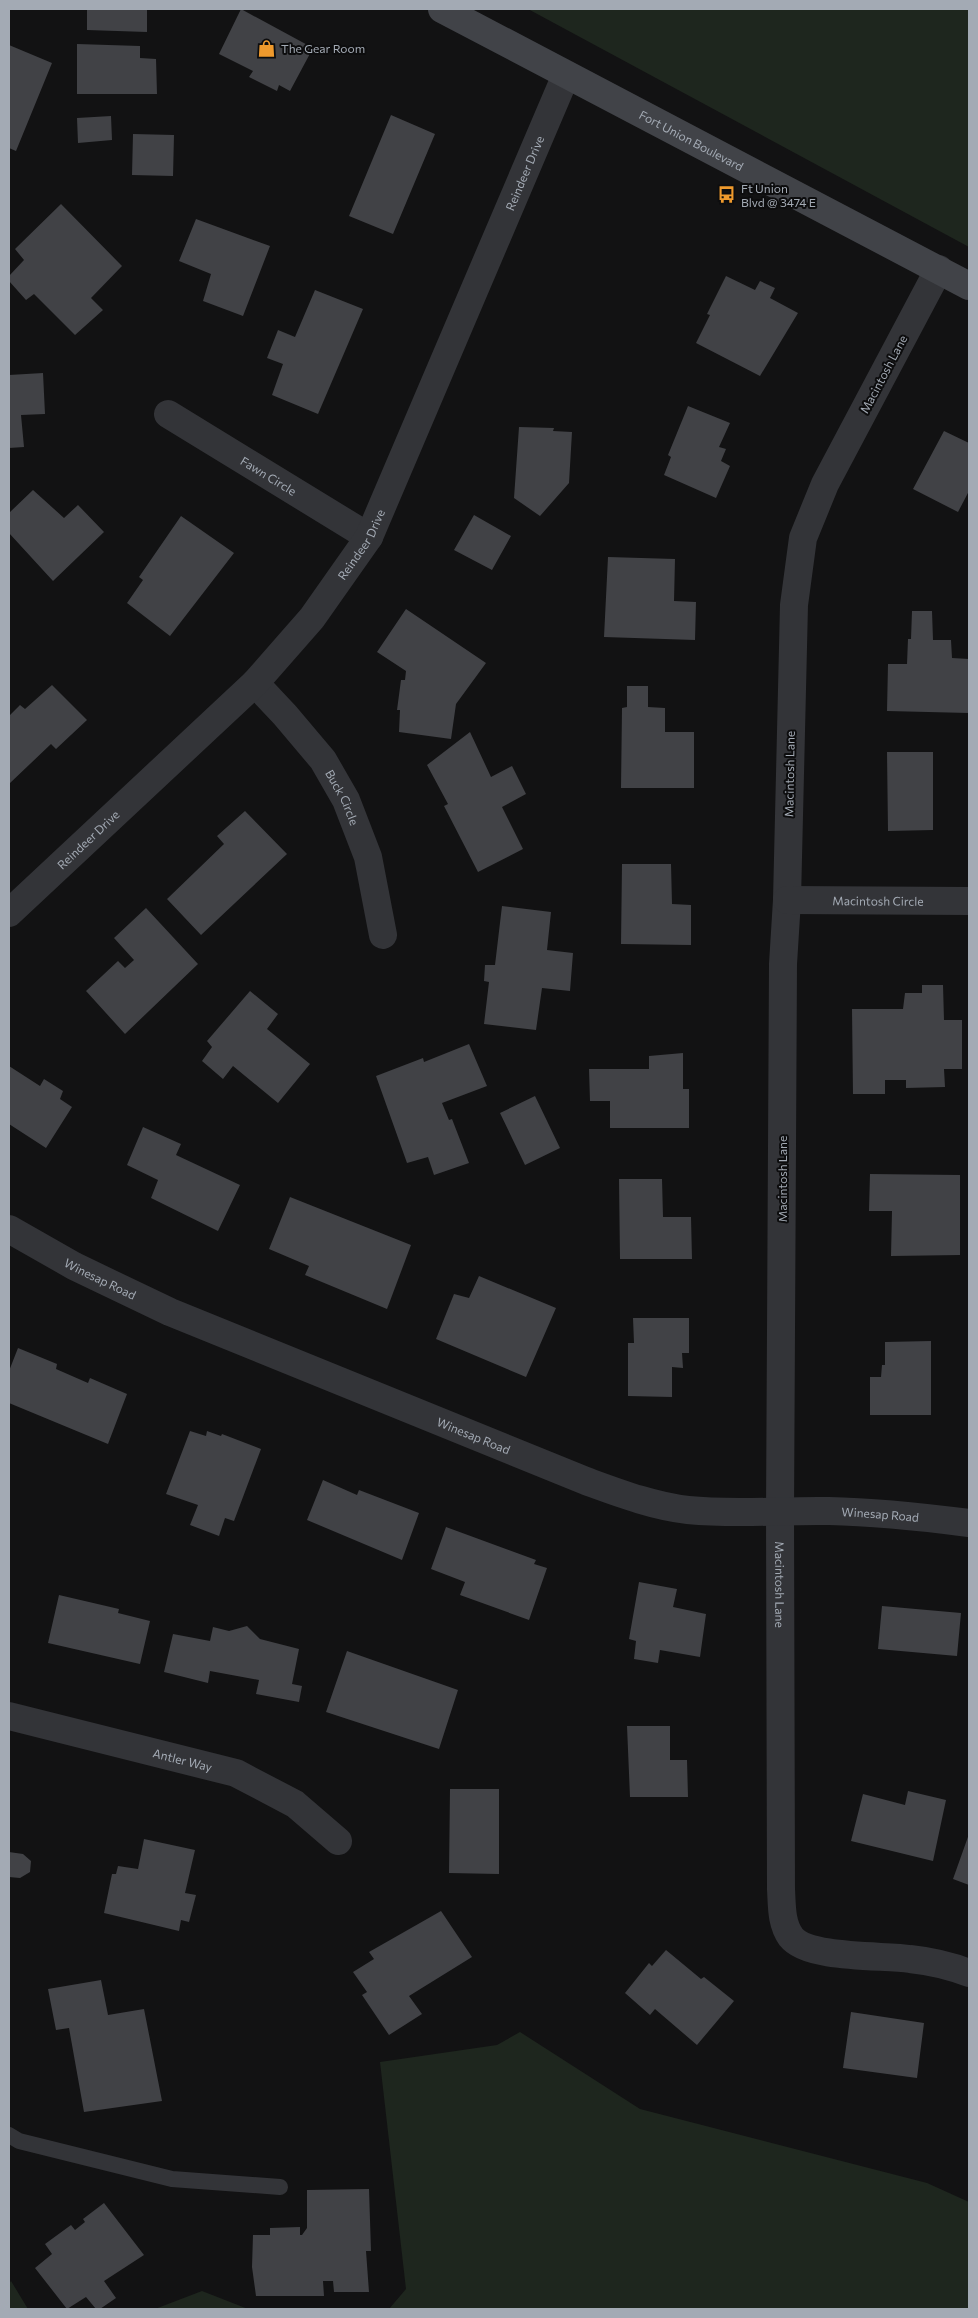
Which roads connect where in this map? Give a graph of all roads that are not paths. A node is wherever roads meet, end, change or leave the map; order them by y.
1 (442, 9) edge
2 (566, 76) junction
3 (939, 269) junction
4 (969, 286) edge
5 (168, 414) dead end
6 (369, 537) junction
7 (255, 683) junction
8 (787, 900) junction
9 (969, 901) edge
10 (9, 913) edge
11 (383, 935) dead end
12 (9, 1229) edge
13 (780, 1513) junction
14 (969, 1523) edge
15 (9, 1716) edge
16 (338, 1841) dead end
17 (969, 1973) edge
18 (9, 2135) edge
19 (280, 2187) dead end

1 - 2 main road, Fort Union Boulevard
2 - 3 main road, Fort Union Boulevard
2 - 6 street, Reindeer Drive
3 - 4 main road, Fort Union Boulevard
3 - 8 street, Macintosh Lane
5 - 6 street, Fawn Circle
6 - 7 street, Reindeer Drive
7 - 10 street, Reindeer Drive
7 - 11 street, Buck Circle
8 - 9 street, Macintosh Circle
8 - 13 street, Macintosh Lane
12 - 13 street, Winesap Road
13 - 14 street, Winesap Road
13 - 17 street, Macintosh Lane
15 - 16 street, Antler Way
18 - 19 lane

